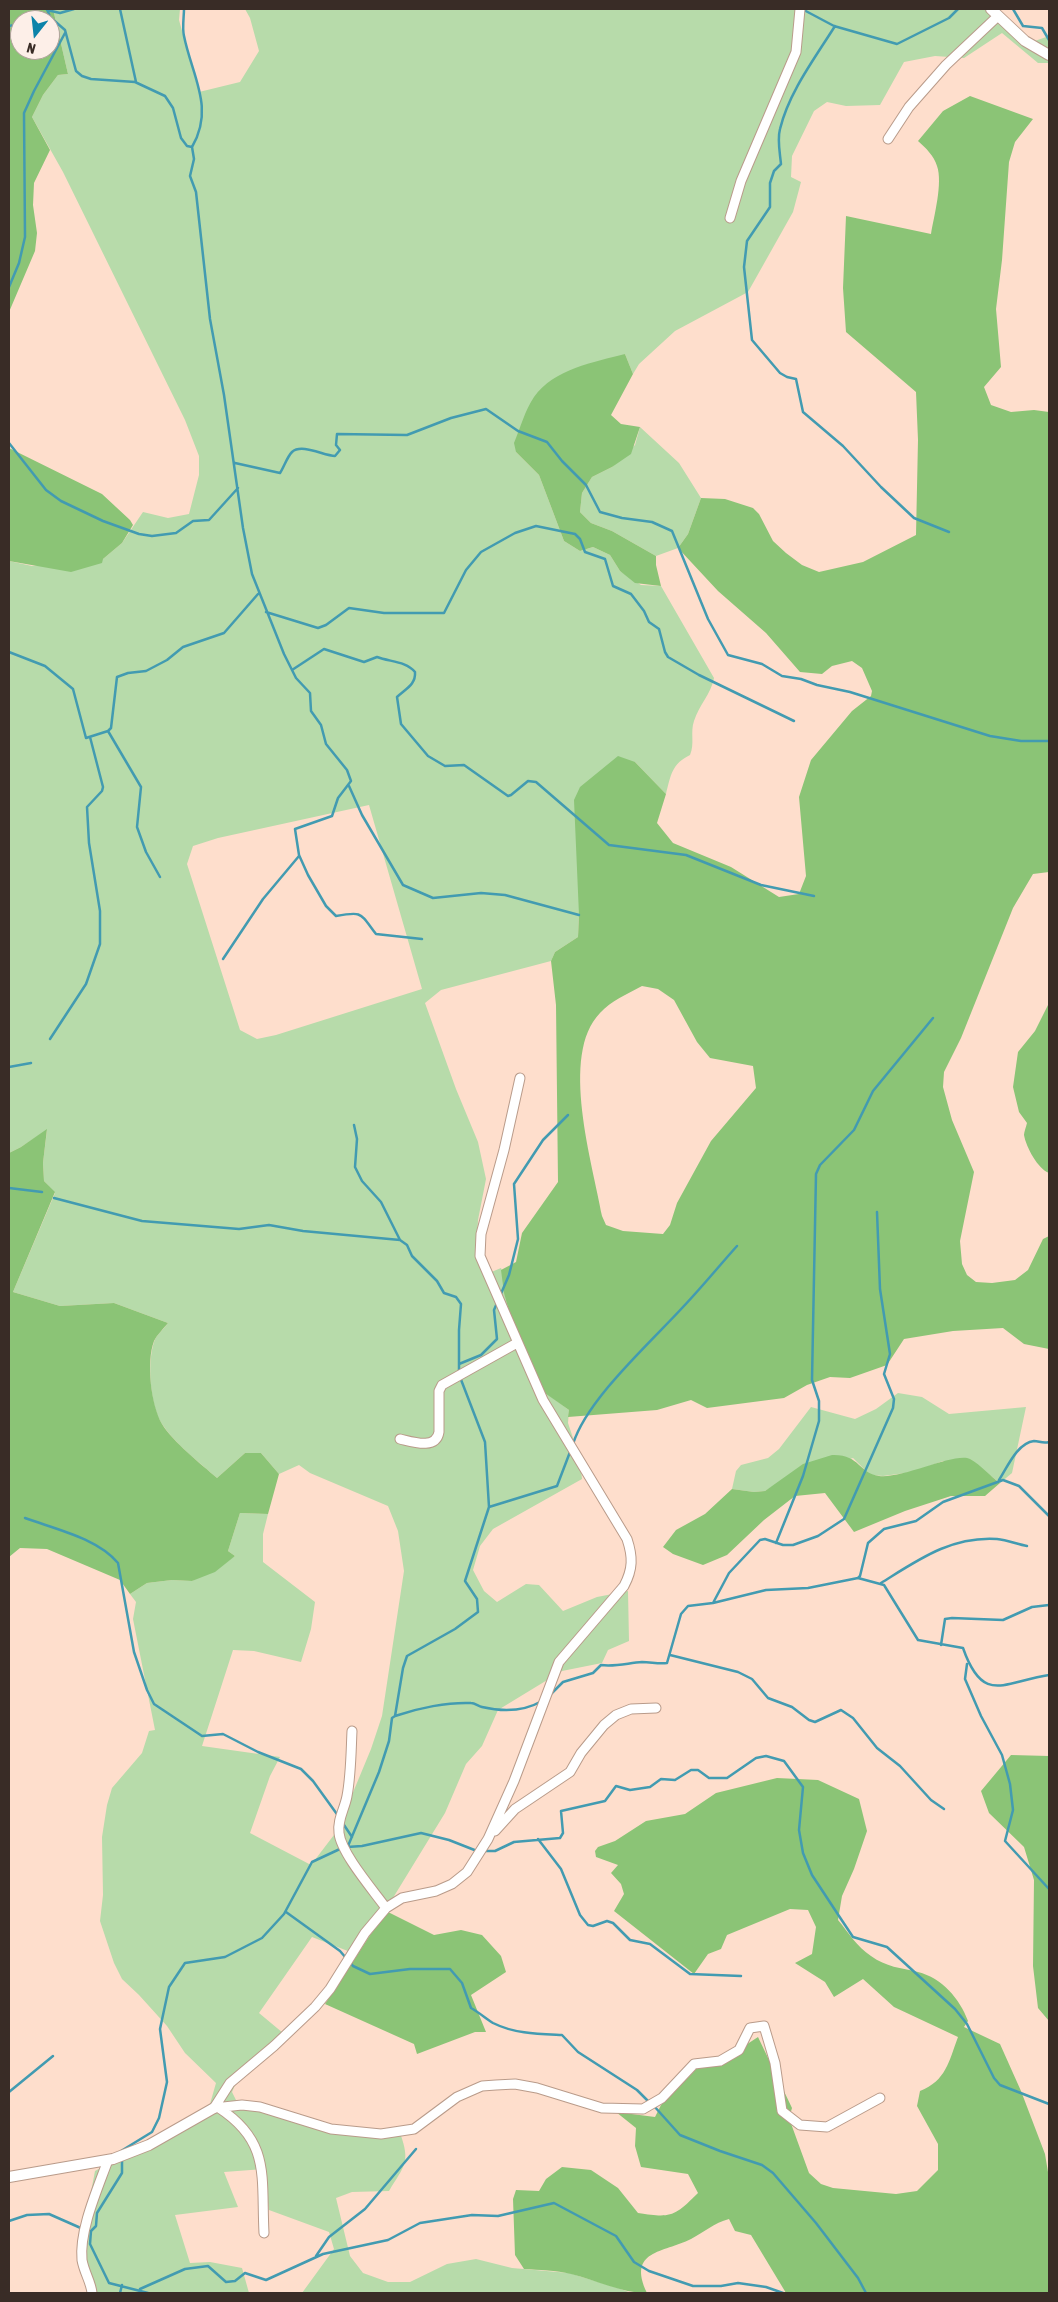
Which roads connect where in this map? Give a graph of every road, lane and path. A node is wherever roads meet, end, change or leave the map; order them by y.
1 (800, 9) edge
2 (995, 13) edge
3 (1049, 55) edge
4 (888, 139) dead end
5 (730, 218) dead end
6 (520, 1078) dead end
7 (517, 1343) junction
8 (400, 1439) dead end
9 (656, 1708) dead end
10 (352, 1731) dead end
11 (488, 1839) junction
12 (386, 1908) junction
13 (880, 2098) dead end
14 (216, 2108) junction
15 (108, 2160) junction
16 (9, 2177) edge
17 (264, 2233) dead end
18 (92, 2293) edge

1 - 5 street
2 - 3 street
2 - 4 street
6 - 7 street
7 - 8 street
7 - 11 street
9 - 11 street
10 - 12 street
11 - 12 street
12 - 14 street
13 - 14 street
14 - 15 street
14 - 17 street
15 - 16 street
15 - 18 street

